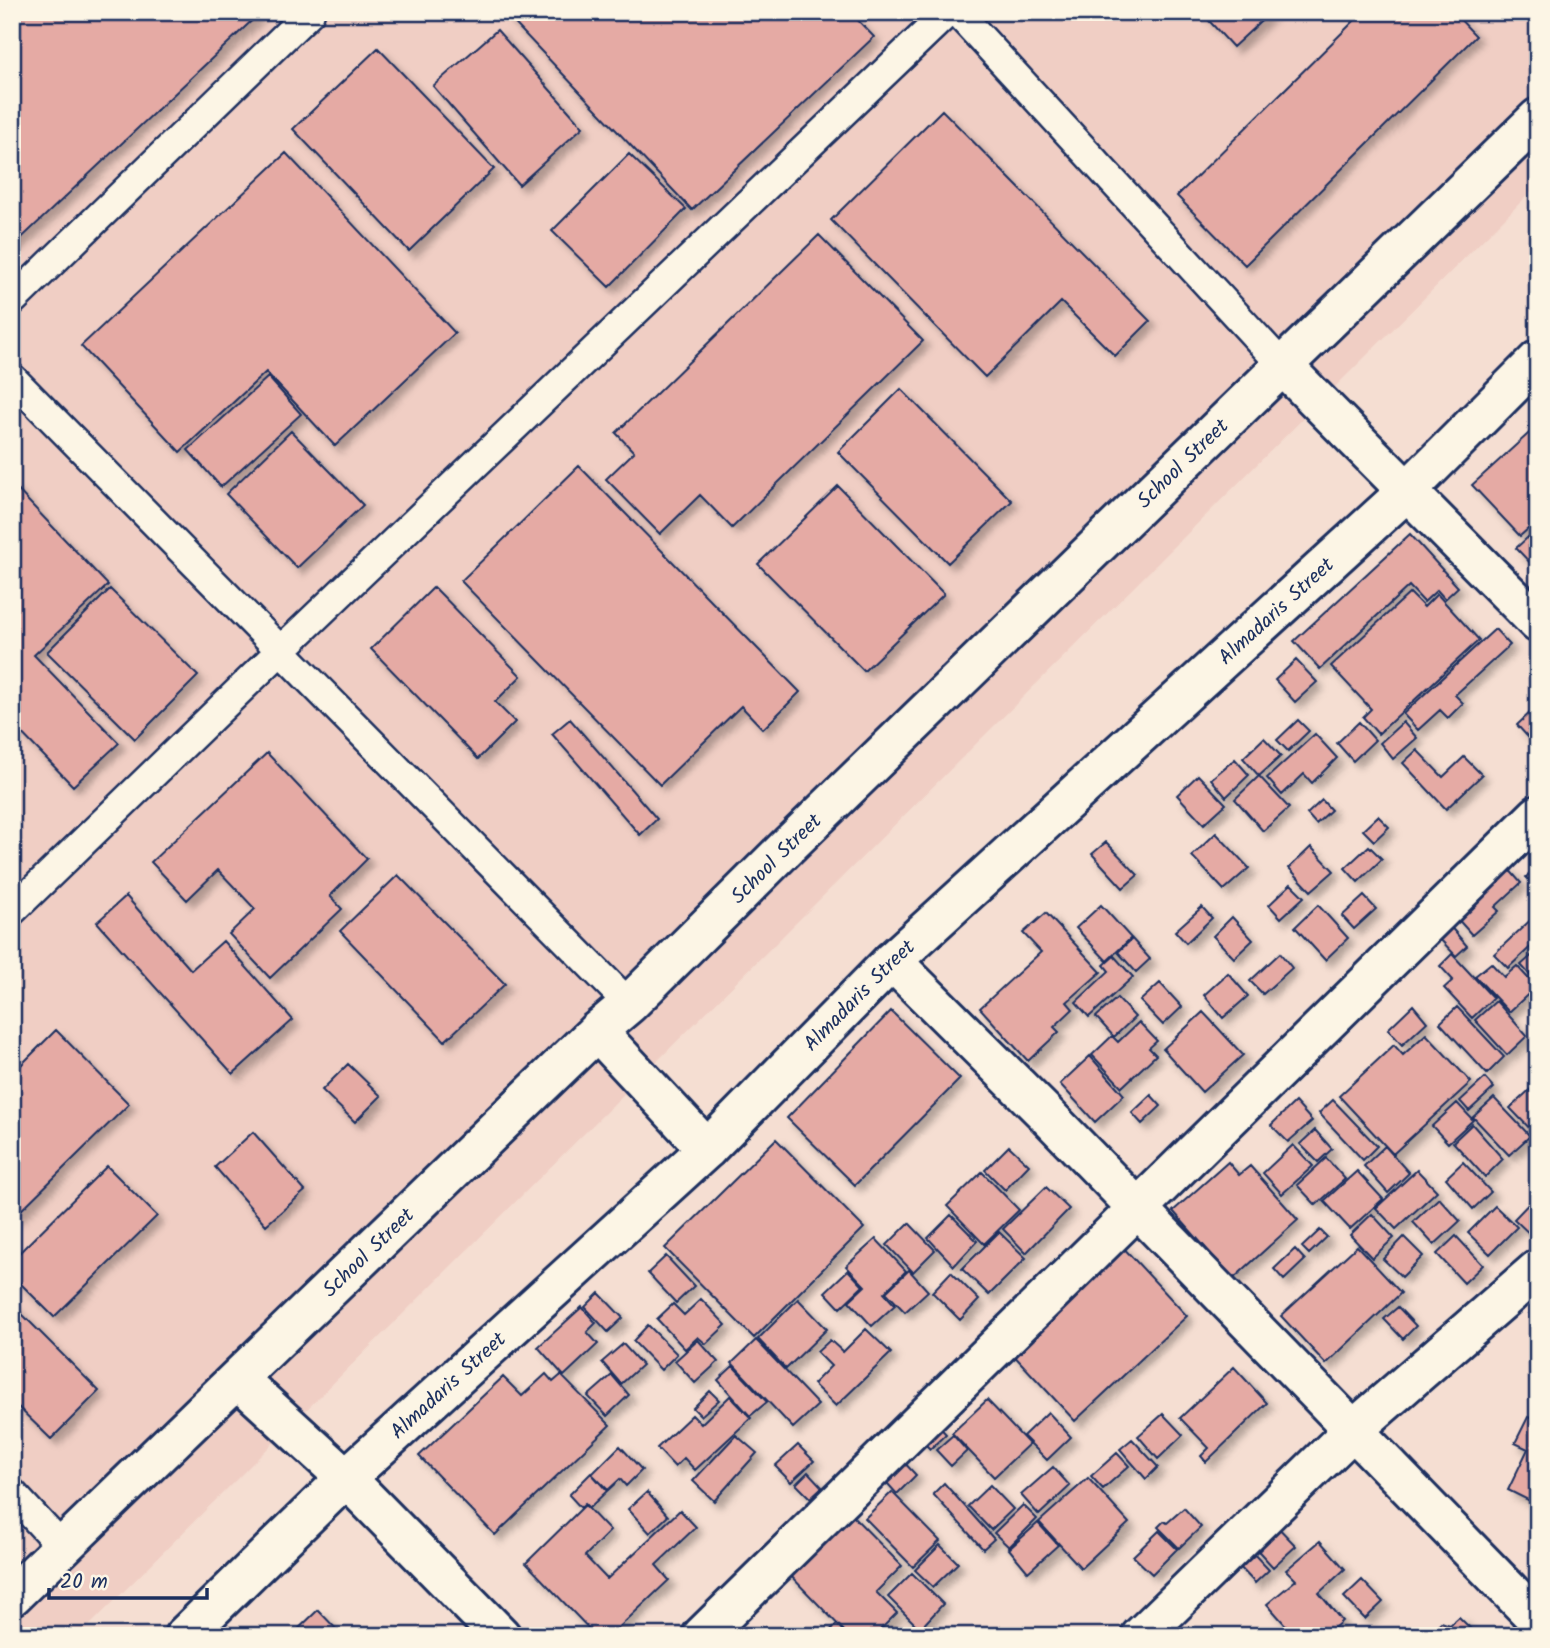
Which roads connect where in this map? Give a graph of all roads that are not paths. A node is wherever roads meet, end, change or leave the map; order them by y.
1 (310, 12) edge
2 (948, 12) edge
3 (957, 12) edge
4 (1538, 118) edge
5 (12, 300) edge
6 (1538, 360) edge
7 (1283, 366) junction
8 (12, 378) edge
9 (1406, 492) junction
10 (1538, 622) edge
11 (280, 651) junction
12 (1538, 815) edge
13 (12, 911) edge
14 (892, 961) junction
15 (629, 1004) junction
16 (597, 1031) junction
17 (707, 1149) junction
18 (1137, 1209) junction
19 (1538, 1269) edge
20 (239, 1379) junction
21 (1352, 1431) junction
22 (346, 1478) junction
23 (12, 1493) edge
24 (63, 1548) junction
25 (12, 1596) edge
26 (1538, 1620) edge
27 (184, 1636) edge
28 (501, 1636) edge
29 (702, 1636) edge
30 (1141, 1636) edge

1 - 5 lane
2 - 11 lane
3 - 7 lane
4 - 7 street, School Street
6 - 9 street, Almadaris Street
7 - 9 street
7 - 15 street, School Street
8 - 11 lane
9 - 10 street
9 - 14 street, Almadaris Street
11 - 13 lane
11 - 15 lane
12 - 18 street
14 - 17 street, Almadaris Street
14 - 18 street
15 - 16 street, School Street
16 - 17 street
16 - 20 street, School Street
17 - 22 street, Almadaris Street
18 - 21 street
18 - 29 street
19 - 21 street
20 - 22 street
20 - 24 street, School Street
21 - 26 street
21 - 30 street
22 - 27 street, Almadaris Street
22 - 28 street
23 - 24 lane
24 - 25 street, School Street

